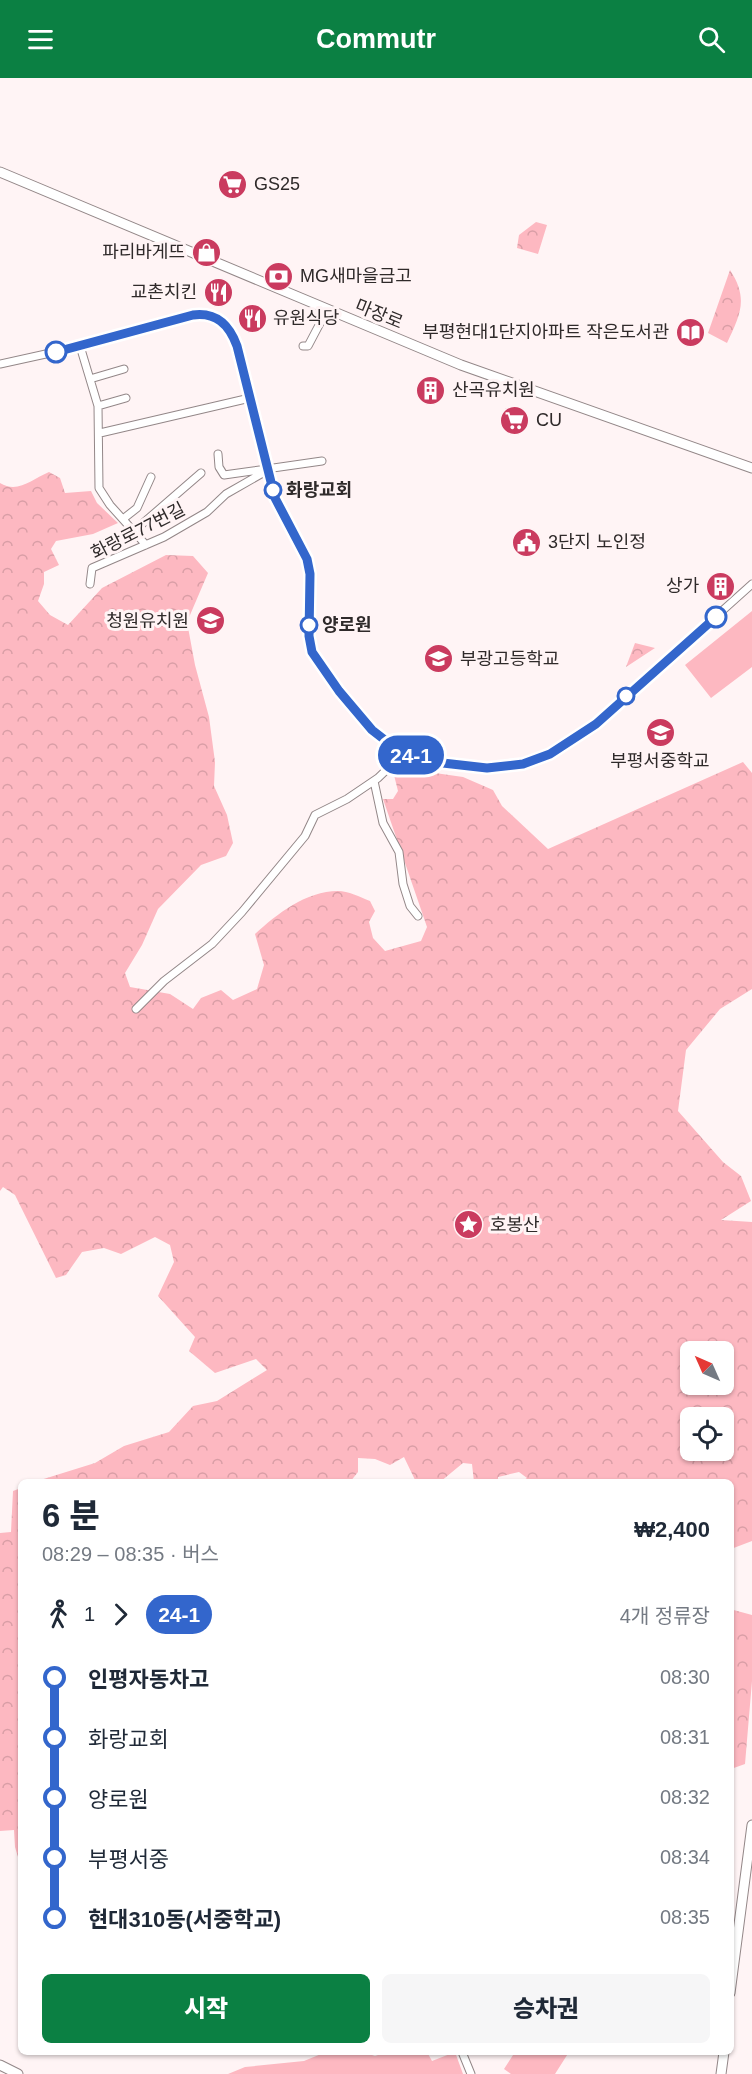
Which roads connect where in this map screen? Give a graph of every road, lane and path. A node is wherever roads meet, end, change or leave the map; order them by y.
1 (0, 172) edge
2 (327, 310) junction
3 (80, 346) junction
4 (303, 346) dead end
5 (0, 364) edge
6 (124, 369) dead end
7 (90, 379) junction
8 (126, 398) dead end
9 (250, 398) junction
10 (98, 406) junction
11 (100, 433) junction
12 (218, 454) dead end
13 (322, 461) dead end
14 (752, 468) edge
15 (268, 470) junction
16 (201, 473) dead end
17 (151, 477) dead end
18 (123, 519) junction
19 (134, 531) junction
20 (146, 545) junction
21 (90, 584) dead end
22 (752, 585) edge
23 (405, 752) junction
24 (374, 781) junction
25 (418, 916) dead end
26 (136, 1009) dead end
27 (752, 1825) edge
28 (734, 1962) edge
29 (463, 2055) edge
30 (724, 2055) edge
31 (0, 2065) edge
32 (18, 2074) edge
33 (471, 2074) edge
34 (721, 2074) edge

1 - 2 main road, 마장로
2 - 4 street
2 - 14 main road, 마장로
3 - 5 street
3 - 7 street
3 - 9 street
6 - 7 street
7 - 10 street
8 - 10 street
9 - 11 street
9 - 15 street
10 - 11 street
11 - 18 street
12 - 15 street
13 - 15 street
15 - 20 street, 화랑로77번길
15 - 23 street
16 - 19 street
17 - 18 street
18 - 19 street
19 - 20 street
20 - 21 street, 화랑로77번길
22 - 23 street
23 - 24 street
24 - 25 street
24 - 26 street
27 - 28 main road
29 - 33 street
30 - 34 main road
31 - 32 main road

